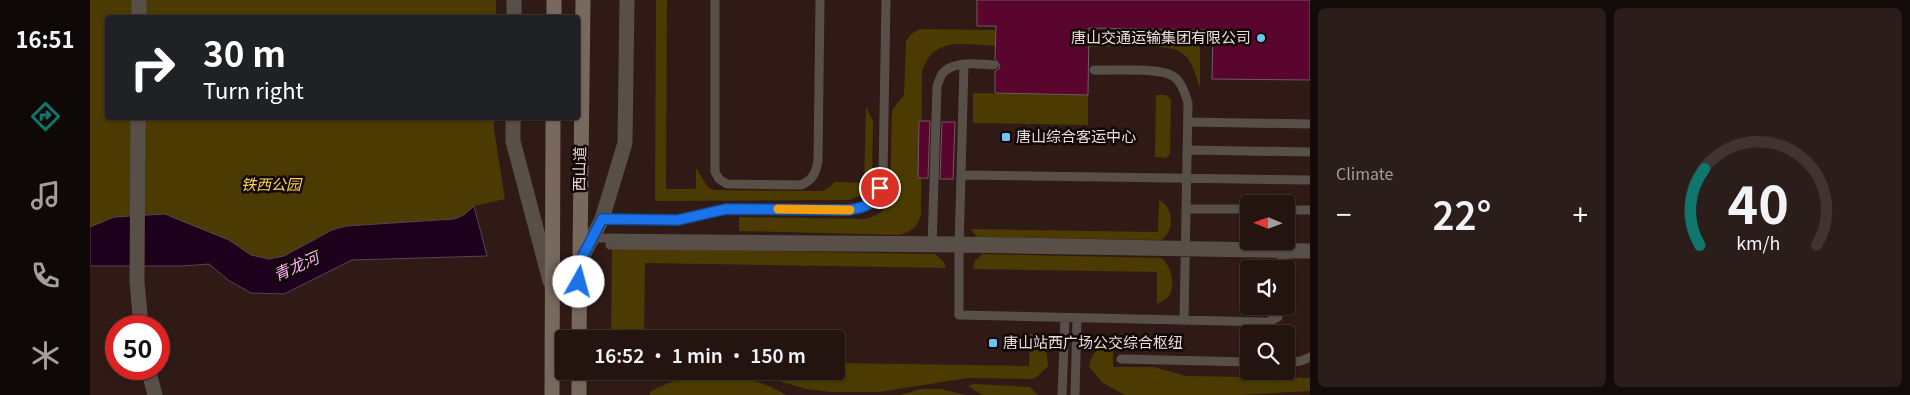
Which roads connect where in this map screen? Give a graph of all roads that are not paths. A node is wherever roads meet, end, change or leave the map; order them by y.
1 (139, 0) edge
2 (514, 0) edge
3 (554, 0) edge
4 (583, 0) edge
5 (627, 0) edge
6 (715, 0) edge
7 (820, 0) edge
8 (886, 0) edge
9 (139, 15) edge
10 (514, 15) edge
11 (554, 15) edge
12 (964, 64) junction
13 (994, 65) dead end
14 (1094, 70) dead end
15 (138, 120) edge
16 (514, 120) edge
17 (553, 120) edge
18 (1188, 122) junction
19 (1310, 124) edge
20 (1188, 150) junction
21 (1310, 152) edge
22 (962, 174) junction
23 (1187, 178) junction
24 (1310, 180) edge
25 (1186, 209) junction
26 (1240, 209) edge
27 (1295, 210) edge
28 (1310, 210) edge
29 (602, 219) junction
30 (594, 238) junction
31 (932, 244) junction
32 (610, 245) dead end
33 (959, 245) junction
34 (1310, 248) edge
35 (1185, 249) junction
36 (1295, 249) edge
37 (1240, 250) edge
38 (1282, 250) joint
39 (1310, 254) edge
40 (1282, 260) edge
41 (579, 263) junction
42 (553, 291) junction
43 (140, 315) edge
44 (1279, 315) edge
45 (1065, 318) junction
46 (1077, 318) junction
47 (1184, 320) junction
48 (579, 330) edge
49 (1310, 357) edge
50 (1121, 359) dead end
51 (1240, 362) edge
52 (1295, 362) edge
53 (151, 380) edge
54 (579, 380) edge
55 (155, 395) edge
56 (552, 395) edge
57 (579, 395) edge
58 (1062, 395) edge
59 (1075, 395) edge

1 - 9 street
2 - 10 street
3 - 11 main road
4 - 41 main road, 西山道
5 - 29 street
6 - 7 lane
8 - 29 lane
12 - 13 lane
12 - 22 lane
12 - 31 lane
14 - 18 lane
15 - 43 street
16 - 42 street
17 - 42 main road, 西山道
18 - 19 lane
18 - 20 lane
20 - 21 lane
20 - 23 lane
22 - 23 lane
22 - 33 lane
23 - 24 lane
23 - 25 lane
25 - 26 lane
25 - 35 lane
27 - 28 lane
29 - 30 street
30 - 31 lane
30 - 41 street
31 - 32 lane
31 - 33 lane
33 - 35 lane
33 - 45 lane
34 - 36 lane
35 - 37 lane
35 - 47 lane
38 - 39 lane
38 - 40 lane
41 - 48 main road, 西山道
42 - 56 main road, 西山道
44 - 47 lane
45 - 46 lane
45 - 58 lane
46 - 47 lane
46 - 59 lane
49 - 52 lane
50 - 51 lane
53 - 55 street
54 - 57 main road

